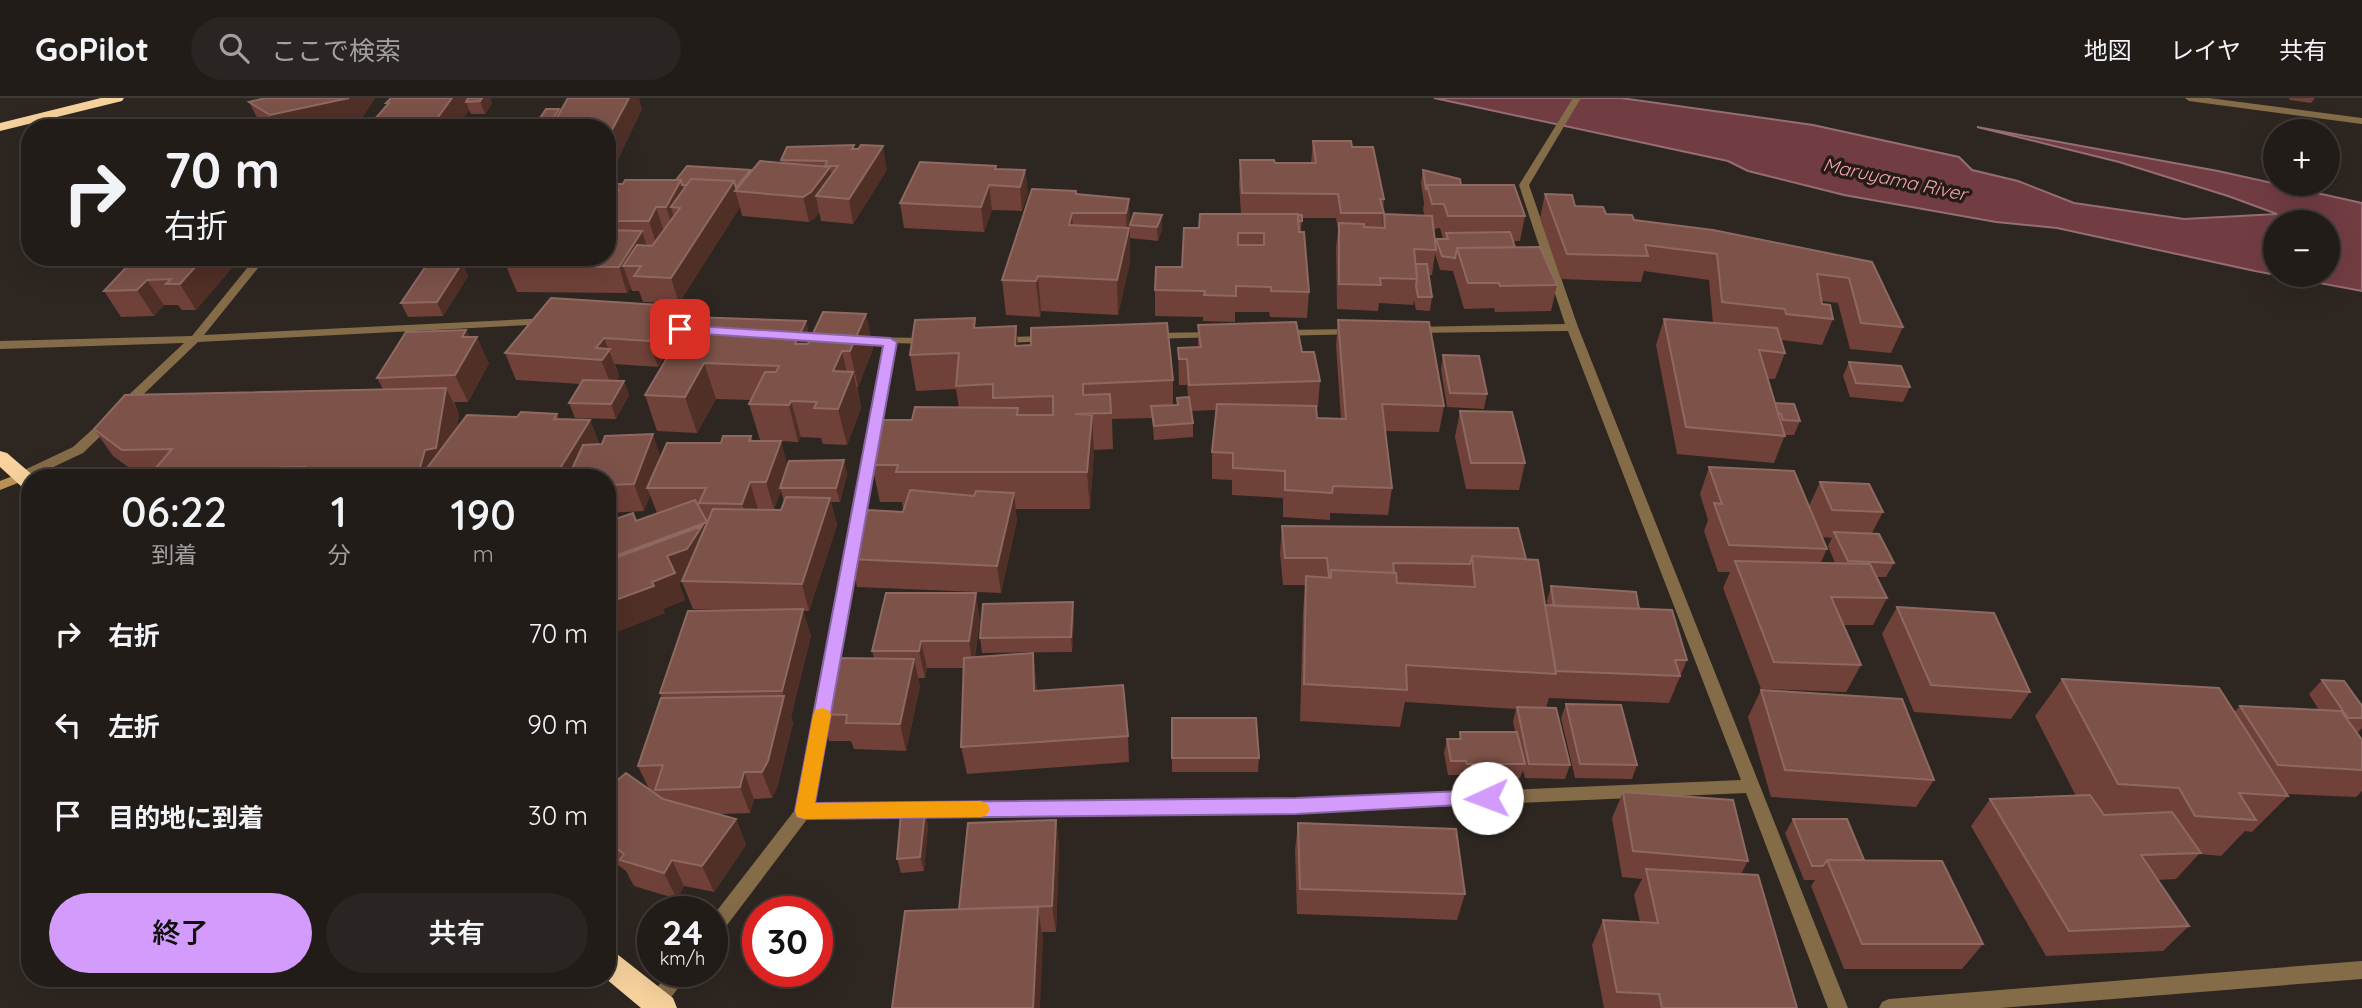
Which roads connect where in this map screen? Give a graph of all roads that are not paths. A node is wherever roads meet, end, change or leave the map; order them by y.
1 (68, 98) edge
2 (117, 98) edge
3 (1577, 98) edge
4 (2189, 98) edge
5 (0, 114) edge
6 (35, 119) edge
7 (2362, 121) edge
8 (21, 122) edge
9 (0, 127) edge
10 (255, 266) edge
11 (562, 321) edge
12 (1572, 327) junction
13 (1405, 331) edge
14 (1363, 332) edge
15 (1266, 334) edge
16 (1224, 335) edge
17 (1141, 337) edge
18 (1057, 338) edge
19 (195, 339) junction
20 (836, 339) edge
21 (988, 340) edge
22 (946, 341) edge
23 (890, 342) junction
24 (0, 345) edge
25 (0, 457) edge
26 (44, 469) edge
27 (21, 475) edge
28 (21, 480) edge
29 (0, 486) edge
30 (1752, 786) junction
31 (804, 811) junction
32 (728, 910) edge
33 (2362, 970) edge
34 (616, 971) edge
35 (671, 987) edge
36 (657, 1006) edge
37 (1838, 1008) edge
38 (1889, 1008) edge

1 - 5 highway
2 - 6 highway
3 - 12 street
4 - 7 street
8 - 9 highway
10 - 19 street
11 - 19 street
12 - 13 street
12 - 30 street
14 - 15 street
16 - 17 street
18 - 21 street
19 - 24 street
19 - 26 street
20 - 23 street
22 - 23 street
23 - 31 street
25 - 27 highway
28 - 29 street
30 - 31 street
30 - 37 street
31 - 32 street
33 - 38 street
34 - 36 highway
35 - 36 street

